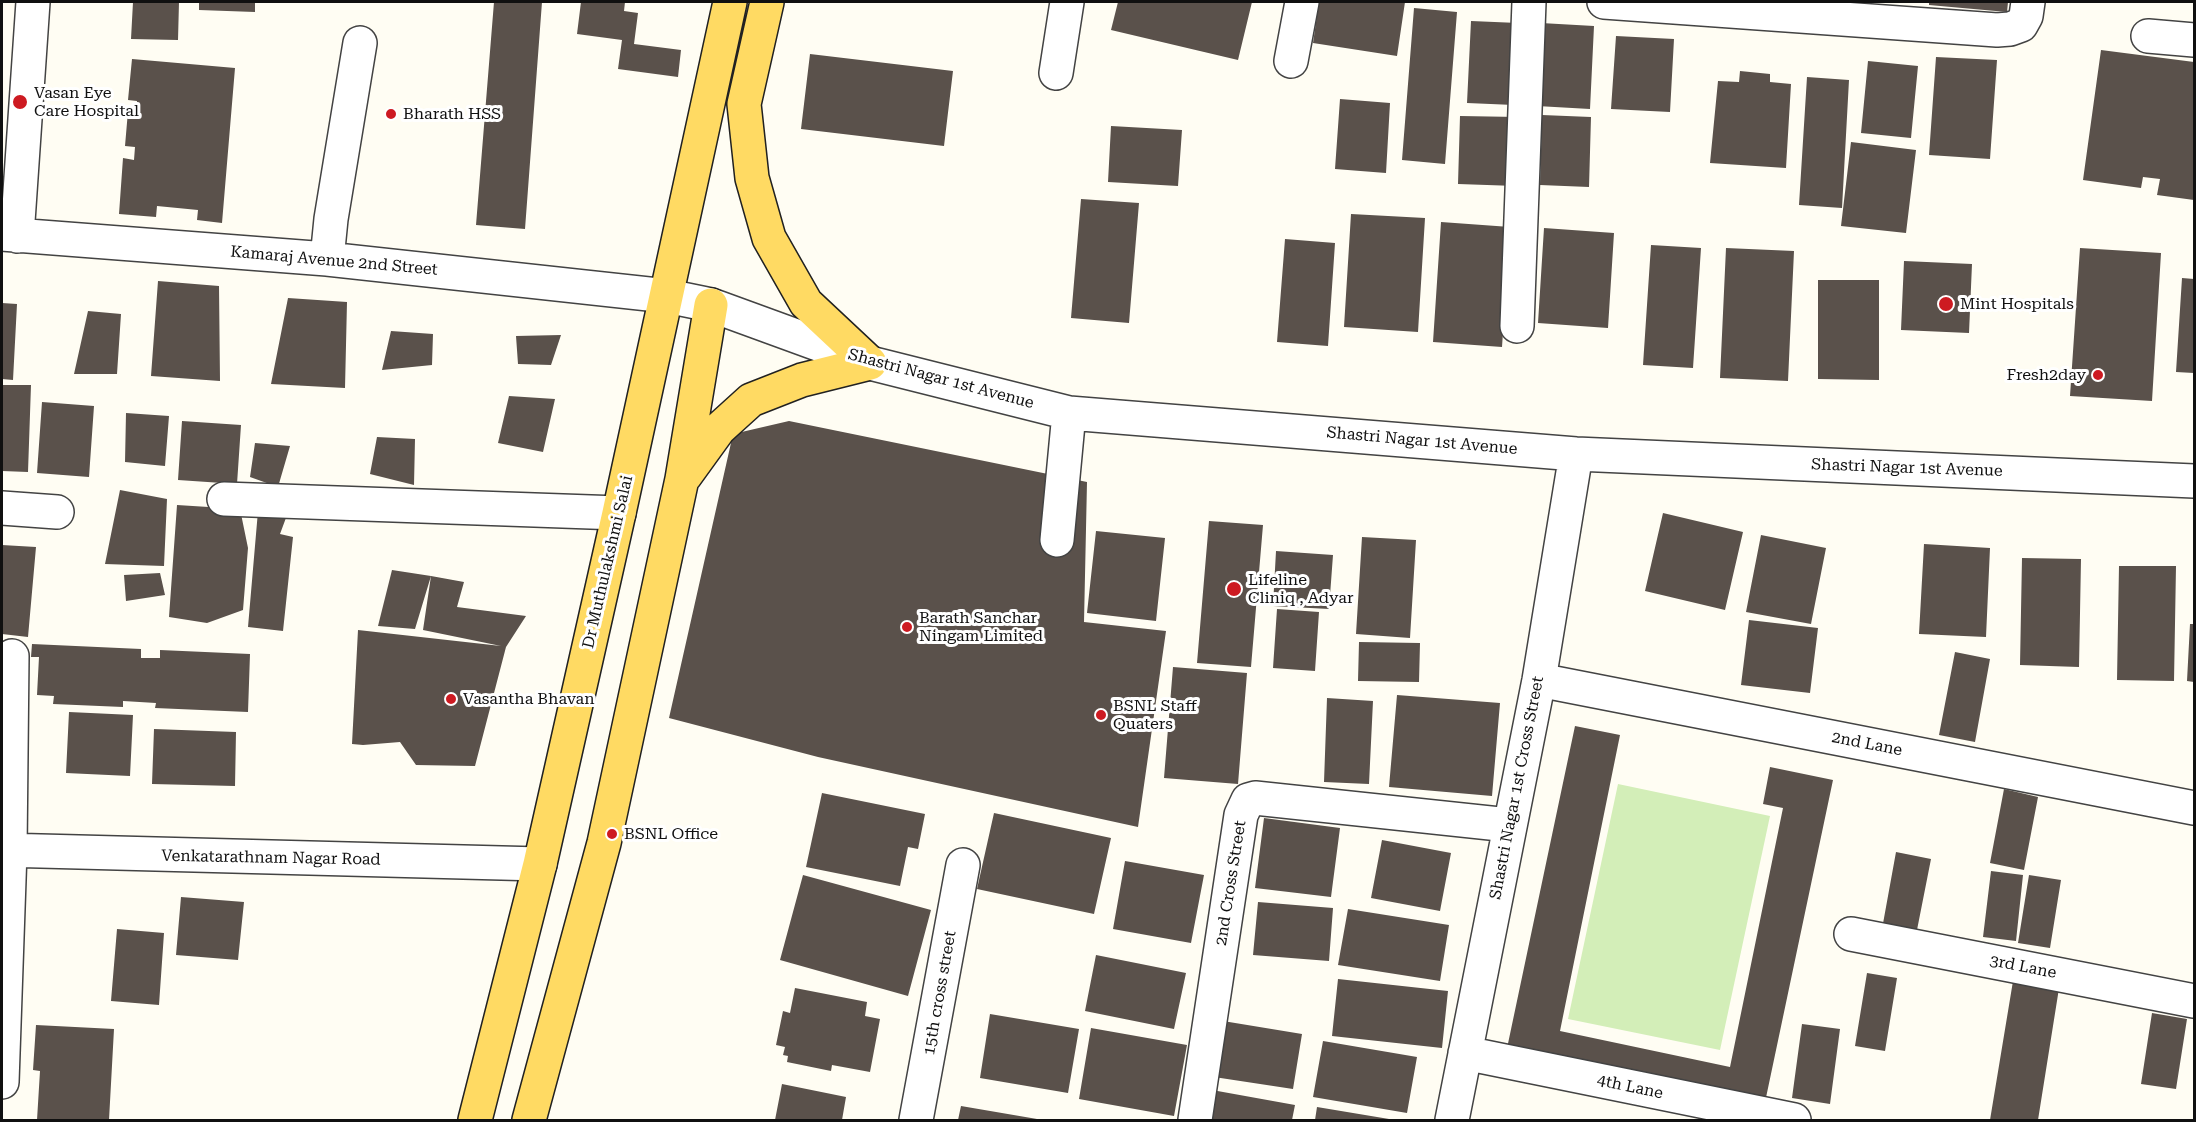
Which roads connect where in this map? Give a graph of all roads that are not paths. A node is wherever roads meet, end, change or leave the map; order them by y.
1 (33, 2) edge
2 (730, 2) edge
3 (767, 2) edge
4 (1067, 2) edge
5 (1302, 2) edge
6 (1528, 2) edge
7 (1604, 2) edge
8 (2028, 2) edge
9 (1712, 5) edge
10 (2148, 36) dead end
11 (2194, 40) edge
12 (360, 43) dead end
13 (1291, 61) dead end
14 (1056, 74) dead end
15 (9, 235) edge
16 (327, 259) junction
17 (667, 296) junction
18 (711, 305) junction
19 (1517, 326) dead end
20 (870, 363) junction
21 (1069, 413) junction
22 (1576, 454) junction
23 (682, 479) junction
24 (2194, 481) edge
25 (224, 499) dead end
26 (2, 508) edge
27 (57, 512) dead end
28 (619, 513) junction
29 (1057, 540) dead end
30 (12, 656) dead end
31 (1539, 680) junction
32 (2194, 808) edge
33 (1509, 825) junction
34 (6, 851) edge
35 (540, 864) junction
36 (963, 865) dead end
37 (1851, 934) dead end
38 (2194, 1001) edge
39 (1465, 1053) junction
40 (2, 1082) edge
41 (475, 1120) edge
42 (529, 1120) edge
43 (916, 1120) edge
44 (1195, 1120) edge
45 (1452, 1120) edge
46 (1794, 1120) edge

1 - 15 street
2 - 17 main road, Dr Muthulakshmi Salai
3 - 20 main road
4 - 14 street
5 - 13 street
6 - 19 street
7 - 9 street
8 - 9 street
10 - 11 street
12 - 16 street
15 - 16 street, Kamaraj Avenue 2nd Street
16 - 17 street, Kamaraj Avenue 2nd Street
17 - 18 street, Shastri Nagar 1st Avenue
17 - 28 main road, Dr Muthulakshmi Salai
18 - 20 street, Shastri Nagar 1st Avenue
18 - 23 main road
20 - 21 street, Shastri Nagar 1st Avenue
20 - 23 main road
21 - 22 street, Shastri Nagar 1st Avenue
21 - 29 street
22 - 24 street, Shastri Nagar 1st Avenue
22 - 31 street, Shastri Nagar 1st Cross Street
23 - 42 main road
25 - 28 street
26 - 27 street
28 - 35 main road, Dr Muthulakshmi Salai
30 - 34 street
31 - 32 street, 2nd Lane
31 - 33 street, Shastri Nagar 1st Cross Street
33 - 39 street, Shastri Nagar 1st Cross Street
33 - 44 street, 2nd Cross Street
34 - 35 street, Venkatarathnam Nagar Road
34 - 40 street
35 - 41 main road, Dr Muthulakshmi Salai
36 - 43 street, 15th cross street
37 - 38 street, 3rd Lane
39 - 45 street, Shastri Nagar 1st Cross Street
39 - 46 street, 4th Lane

